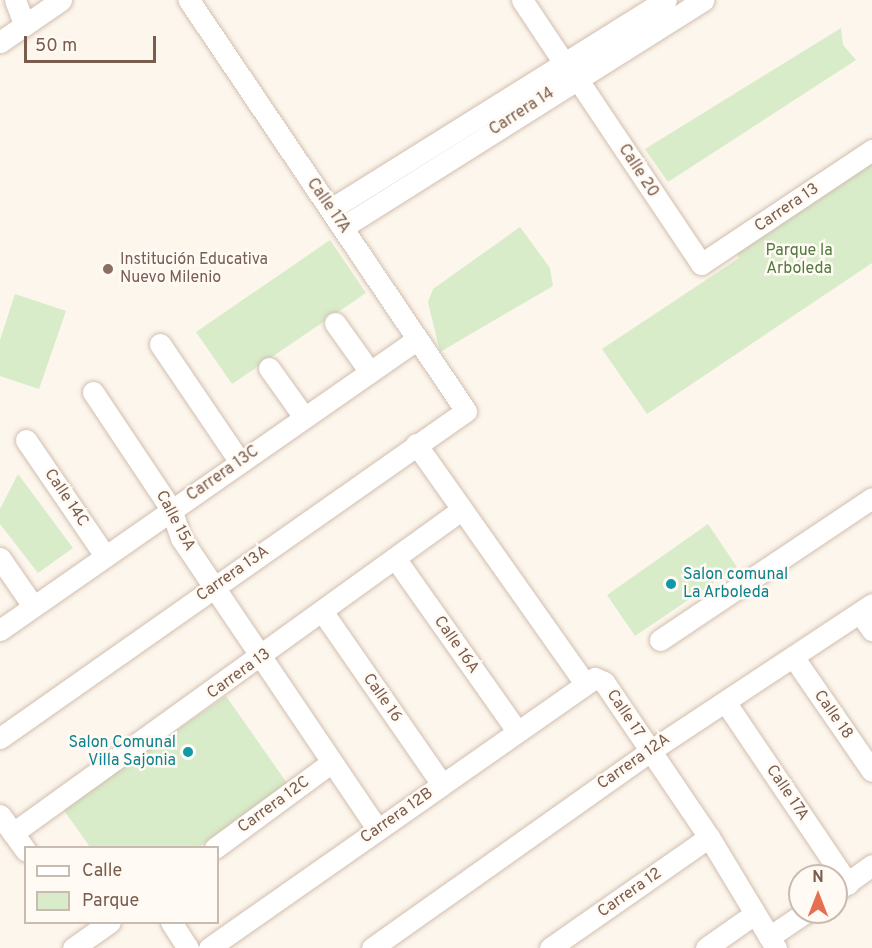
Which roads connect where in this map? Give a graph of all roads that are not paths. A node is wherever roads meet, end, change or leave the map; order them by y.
1 (15, 0) edge
2 (61, 0) edge
3 (189, 0) edge
4 (522, 0) edge
5 (666, 0) edge
6 (704, 0) edge
7 (24, 24) junction
8 (0, 42) edge
9 (570, 70) junction
10 (872, 150) edge
11 (331, 209) junction
12 (343, 227) junction
13 (701, 264) joint
14 (335, 323) dead end
15 (416, 339) junction
16 (160, 345) dead end
17 (269, 368) dead end
18 (370, 372) junction
19 (93, 392) dead end
20 (466, 411) joint
21 (304, 417) junction
22 (26, 440) dead end
23 (416, 444) junction
24 (240, 462) junction
25 (872, 498) edge
26 (171, 509) junction
27 (461, 510) junction
28 (105, 556) junction
29 (0, 558) edge
30 (395, 558) junction
31 (214, 586) junction
32 (33, 606) junction
33 (866, 608) edge
34 (322, 611) junction
35 (0, 630) edge
36 (872, 630) edge
37 (660, 640) dead end
38 (262, 658) junction
39 (794, 658) junction
40 (584, 682) junction
41 (726, 703) junction
42 (517, 732) junction
43 (0, 738) edge
44 (650, 750) junction
45 (332, 762) junction
46 (872, 771) edge
47 (442, 784) junction
48 (0, 815) edge
49 (377, 829) junction
50 (13, 833) junction
51 (710, 837) junction
52 (218, 846) edge
53 (24, 848) edge
54 (827, 864) edge
55 (872, 865) edge
56 (848, 883) edge
57 (753, 915) junction
58 (106, 924) edge
59 (172, 924) edge
60 (793, 924) edge
61 (78, 937) edge
62 (773, 943) edge
63 (188, 948) edge
64 (209, 948) edge
65 (372, 948) edge
66 (550, 948) edge
67 (706, 948) edge

1 - 7 street
2 - 7 street
3 - 11 street, Calle 17A
4 - 9 street, Calle 20
5 - 9 street, Carrera 14
6 - 9 street, Carrera 14
7 - 8 street
9 - 11 street, Carrera 14
9 - 12 street, Carrera 14
9 - 13 street, Calle 20
10 - 13 street, Carrera 13
11 - 12 street, Calle 17A
12 - 15 street, Calle 17A
14 - 18 street
15 - 18 street, Carrera 13C
15 - 20 street, Calle 17A
16 - 24 street
17 - 21 street
18 - 21 street, Carrera 13C
19 - 26 street, Calle 15A
20 - 23 street, Carrera 13A
21 - 24 street, Carrera 13C
22 - 28 street, Calle 14C
23 - 27 street, Calle 17
23 - 31 street, Carrera 13A
24 - 26 street, Carrera 13C
25 - 37 street
26 - 28 street, Carrera 13C
26 - 31 street, Calle 15A
27 - 30 street, Carrera 13
27 - 40 street, Calle 17
28 - 32 street, Carrera 13C
29 - 32 street
30 - 34 street, Carrera 13
30 - 42 street, Calle 16A
31 - 38 street, Calle 15A
31 - 43 street, Carrera 13A
32 - 35 street, Carrera 13C
33 - 36 street
33 - 39 street, Carrera 12A
34 - 38 street, Carrera 13
34 - 47 street, Calle 16
38 - 45 street, Calle 15A
38 - 50 street, Carrera 13
39 - 41 street, Carrera 12A
39 - 46 street, Calle 18
40 - 42 street, Carrera 12B
40 - 44 street, Calle 17
41 - 44 street, Carrera 12A
41 - 54 street, Calle 17A
42 - 47 street, Carrera 12B
44 - 51 street, Calle 17
44 - 65 street, Carrera 12A
45 - 49 street, Calle 15A
45 - 52 street, Carrera 12C
47 - 49 street, Carrera 12B
48 - 50 street
49 - 64 street, Carrera 12B
50 - 53 street
51 - 57 street, Calle 17
51 - 66 street, Carrera 12
55 - 56 street
57 - 62 street, Calle 17
57 - 67 street
58 - 61 street
59 - 63 street
60 - 62 street

